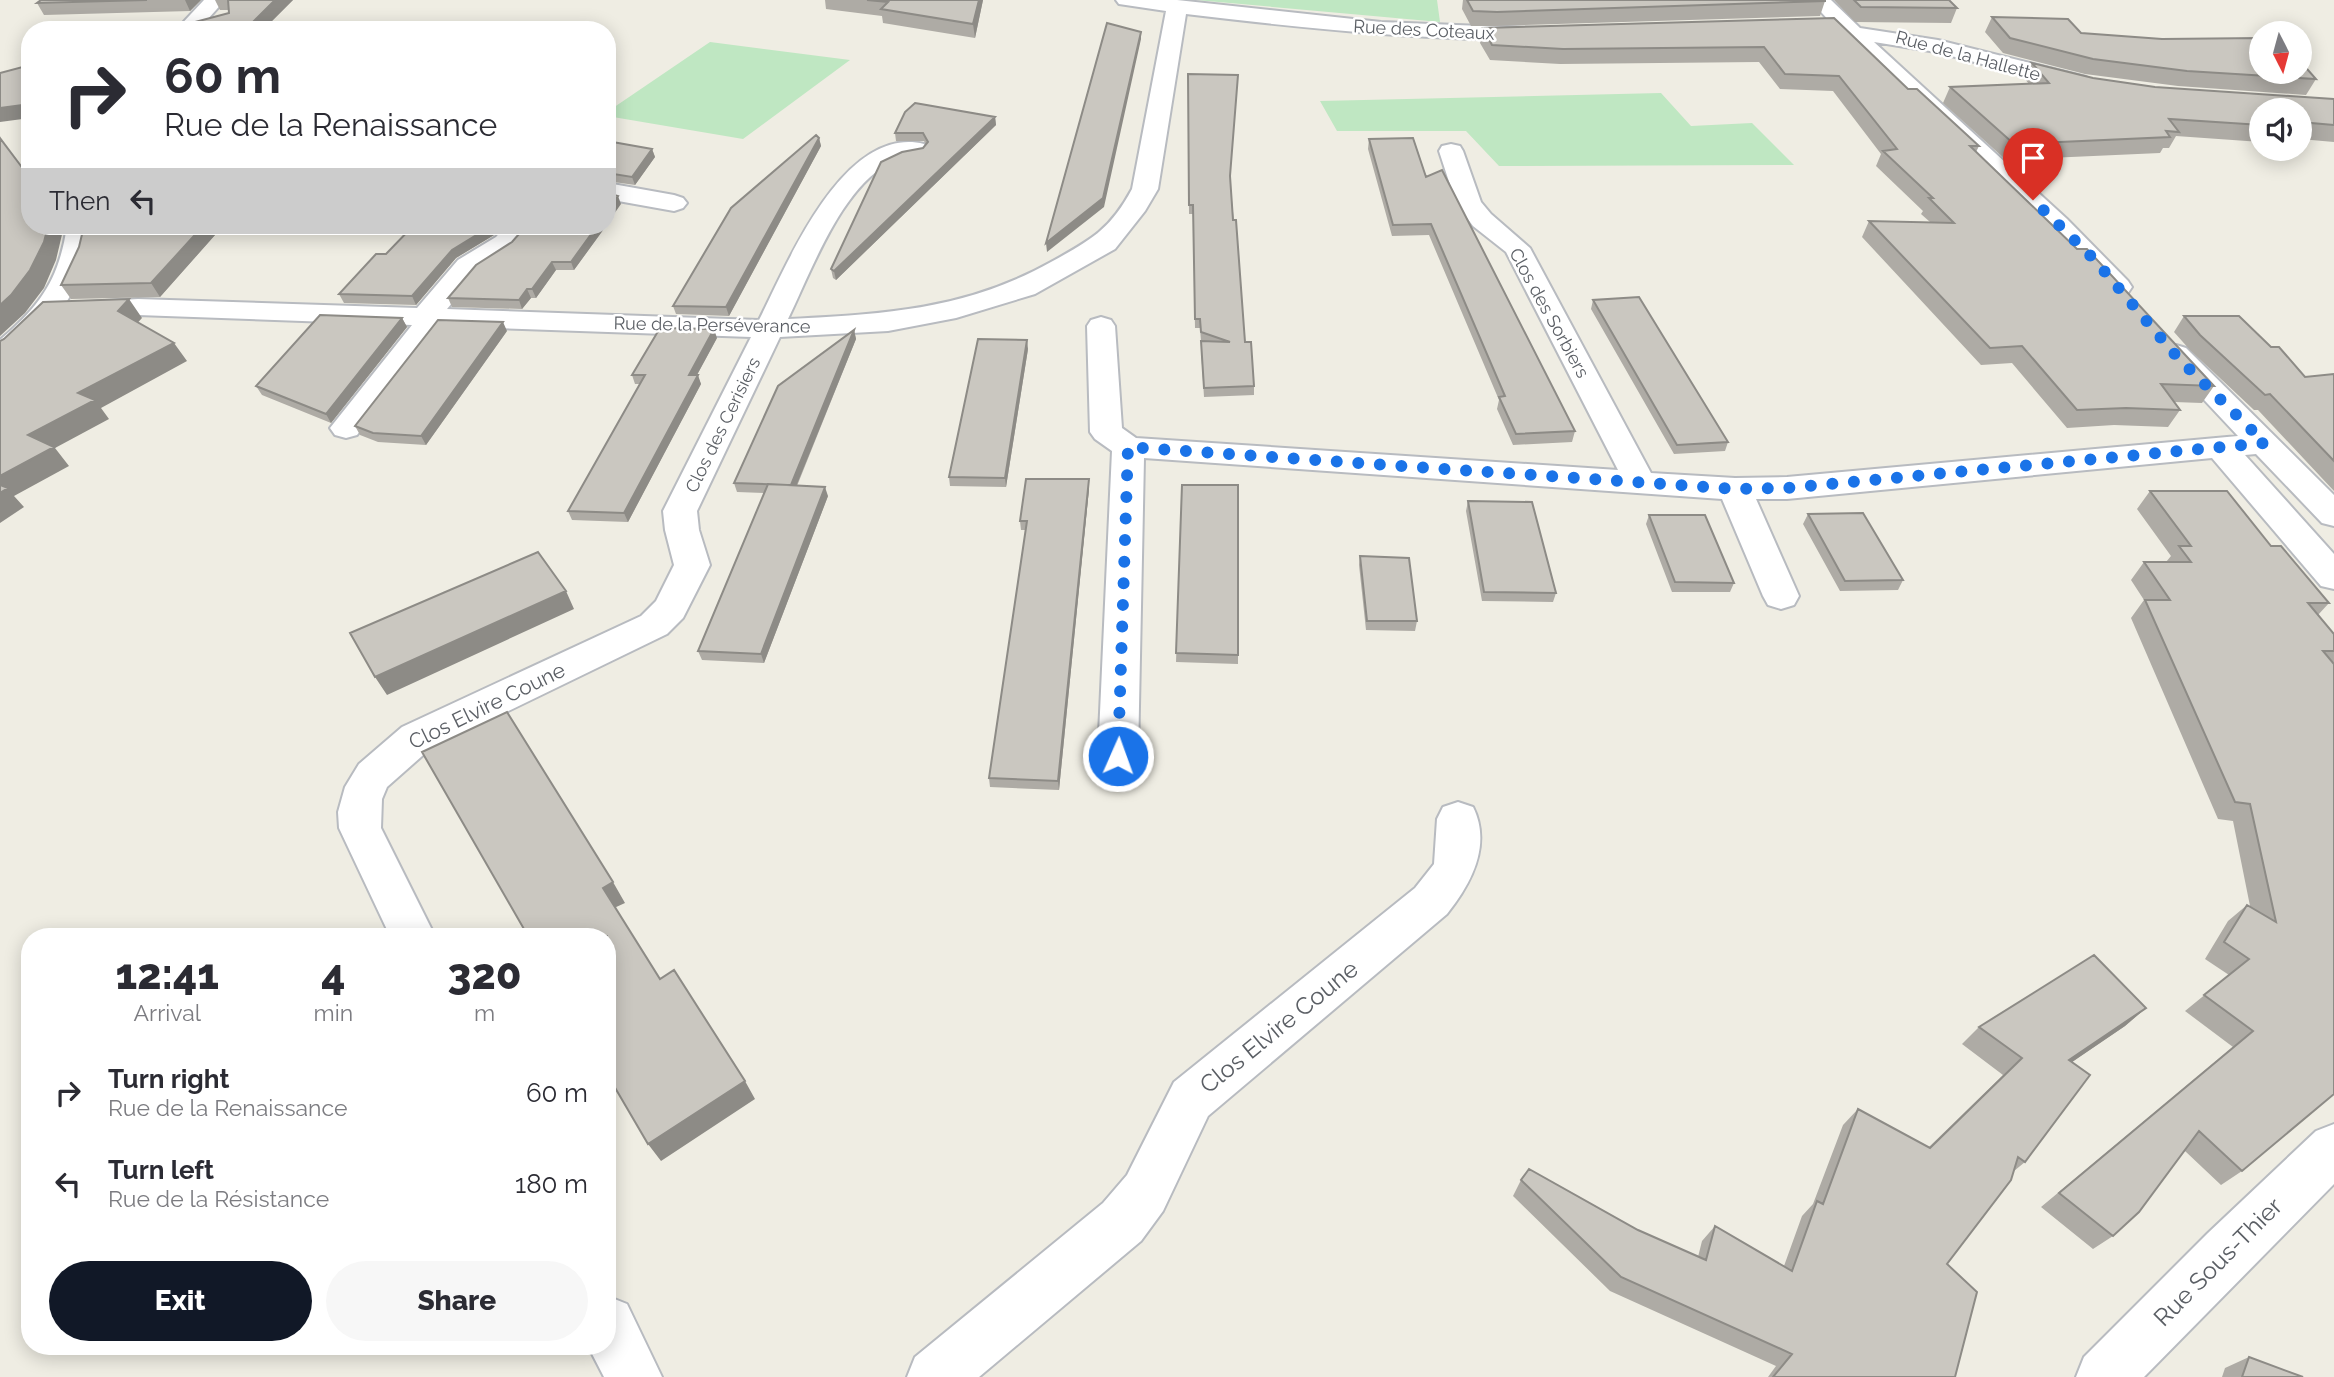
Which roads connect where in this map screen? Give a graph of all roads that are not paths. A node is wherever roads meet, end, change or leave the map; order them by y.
1 (215, 0) edge
2 (1126, 0) edge
3 (1820, 0) edge
4 (1177, 6) junction
5 (195, 21) edge
6 (1816, 25) edge
7 (1847, 29) junction
8 (1558, 33) edge
9 (2102, 87) edge
10 (915, 149) edge
11 (1451, 150) dead end
12 (616, 193) edge
13 (674, 203) dead end
14 (78, 235) edge
15 (512, 235) edge
16 (51, 309) junction
17 (2136, 309) edge
18 (429, 317) junction
19 (1101, 326) dead end
20 (770, 329) junction
21 (2162, 338) edge
22 (0, 355) edge
23 (346, 428) dead end
24 (2265, 443) junction
25 (1128, 447) junction
26 (2221, 447) junction
27 (1641, 484) junction
28 (1735, 489) junction
29 (2334, 515) edge
30 (2334, 577) edge
31 (1781, 596) dead end
32 (654, 625) joint
33 (1118, 756) dead end
34 (1458, 819) dead end
35 (408, 928) edge
36 (2334, 1149) edge
37 (616, 1342) edge
38 (634, 1377) edge
39 (935, 1377) edge
40 (2104, 1377) edge

1 - 5 street
2 - 4 street, Rue des Coteaux
3 - 7 street
4 - 8 street, Rue des Coteaux
4 - 20 street, Rue de la Perséverance
6 - 7 street, Rue de la Hallette
7 - 9 street, Rue de la Hallette
7 - 17 street
10 - 20 street, Clos des Cerisiers
11 - 27 street, Clos des Sorbiers
12 - 13 street
14 - 16 street
15 - 18 street
16 - 18 street, Rue de la Perséverance
16 - 22 street
18 - 20 street, Rue de la Perséverance
18 - 23 street
19 - 25 street
20 - 32 street, Clos des Cerisiers
21 - 24 street
24 - 26 street
24 - 29 street
25 - 27 street
25 - 33 street
26 - 28 street
26 - 30 street
27 - 28 street
28 - 31 street
32 - 35 street, Clos Elvire Coune
34 - 39 street, Clos Elvire Coune
36 - 40 street, Rue Sous-Thier
37 - 38 street

